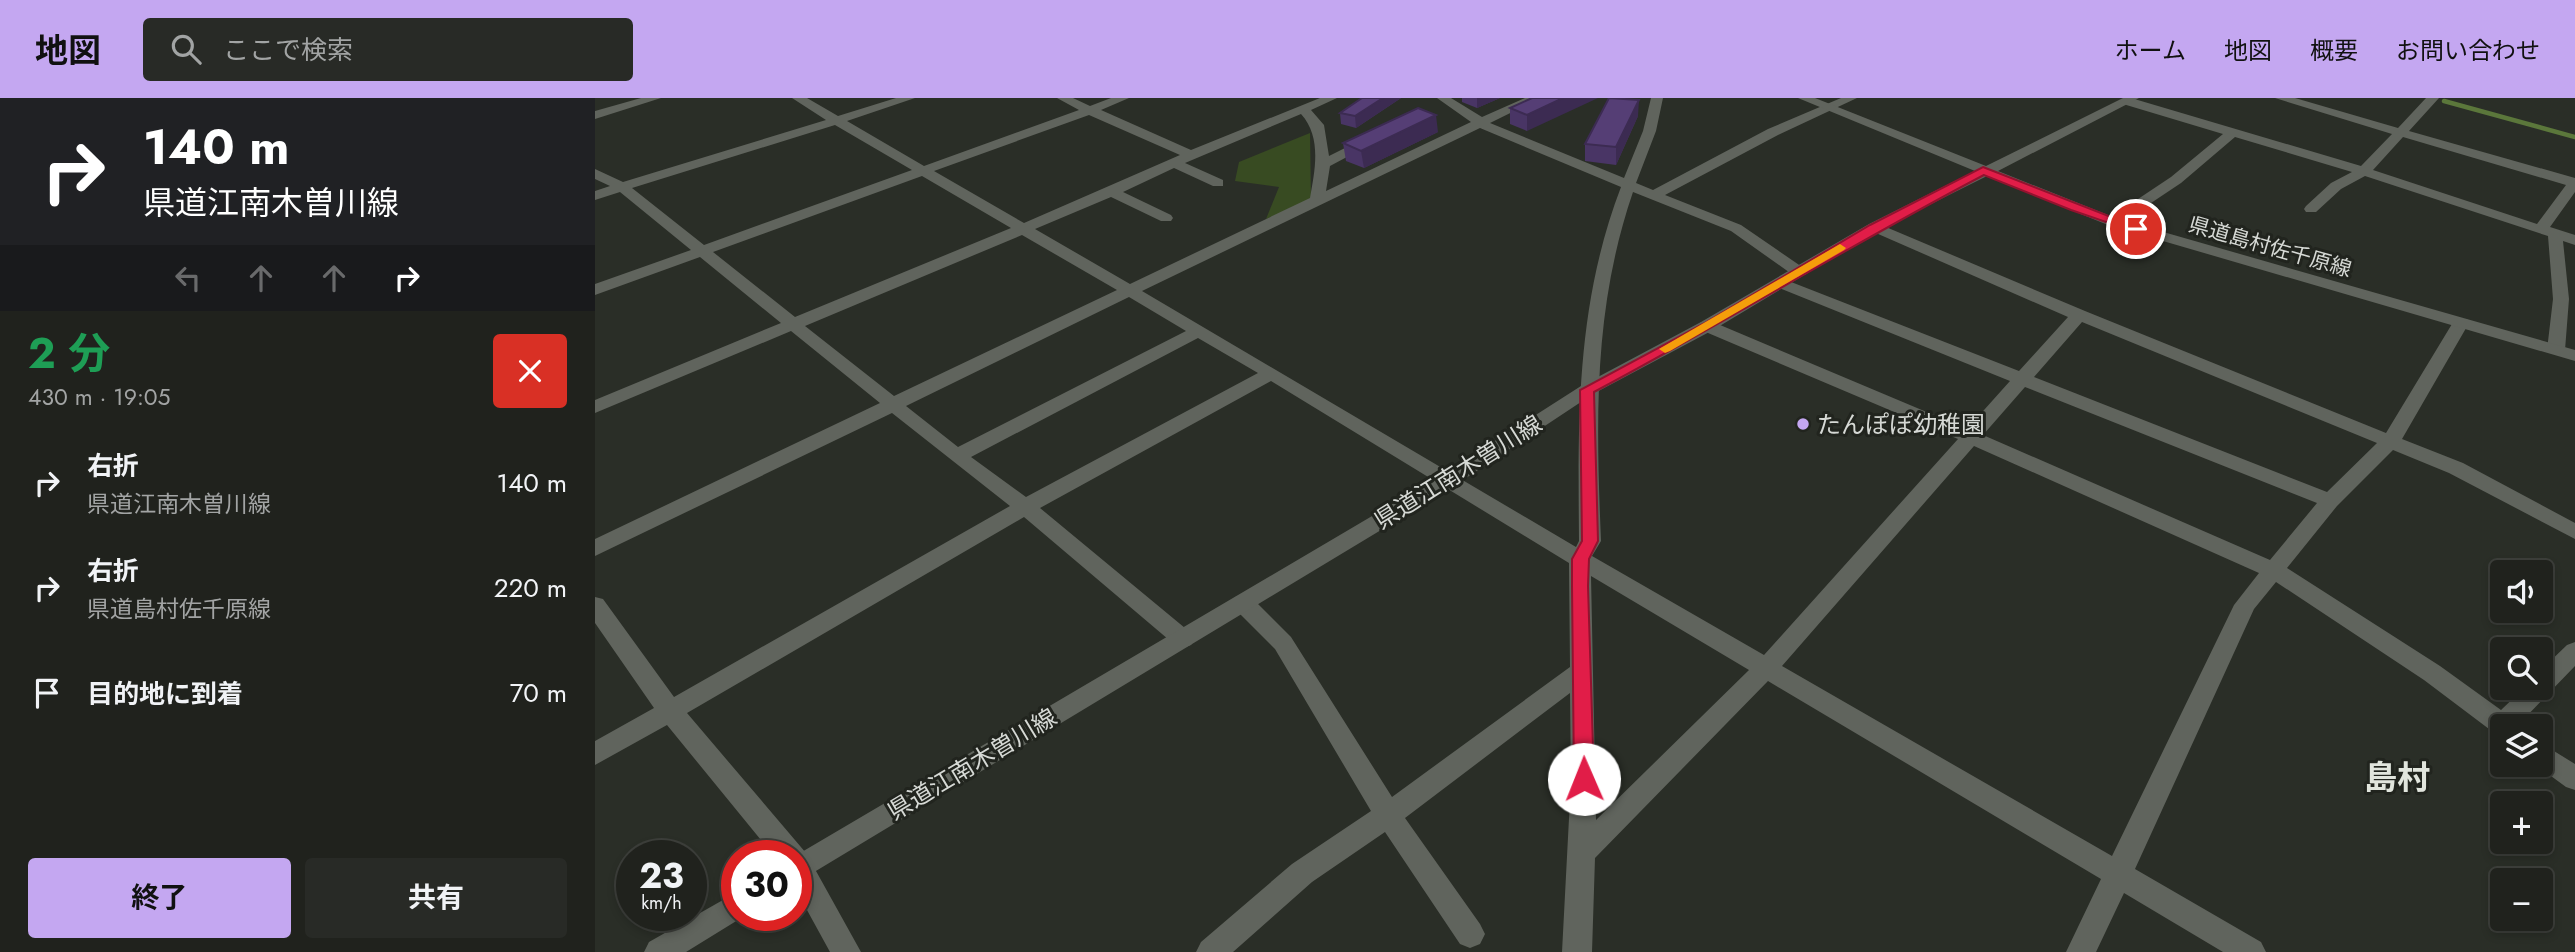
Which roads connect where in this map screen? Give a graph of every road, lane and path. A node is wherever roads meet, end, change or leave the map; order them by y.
1 (655, 98) edge
2 (798, 98) edge
3 (909, 98) edge
4 (1063, 98) edge
5 (1123, 98) edge
6 (1535, 98) edge
7 (1657, 98) edge
8 (1804, 98) edge
9 (1851, 98) edge
10 (2281, 98) edge
11 (2434, 98) edge
12 (1327, 99) edge
13 (2130, 100) edge
14 (1447, 105) edge
15 (1827, 107) junction
16 (1303, 109) junction
17 (1089, 111) junction
18 (595, 115) edge
19 (836, 122) junction
20 (1480, 124) junction
21 (2234, 131) junction
22 (2400, 133) junction
23 (1382, 135) edge
24 (1193, 156) junction
25 (1176, 164) junction
26 (1323, 164) junction
27 (921, 171) junction
28 (1983, 171) junction
29 (2364, 171) junction
30 (595, 173) edge
31 (2575, 182) edge
32 (1218, 183) dead end
33 (1629, 184) junction
34 (622, 187) junction
35 (1111, 192) junction
36 (1654, 195) junction
37 (595, 196) edge
38 (1317, 200) junction
39 (2311, 209) dead end
40 (1166, 218) dead end
41 (2113, 222) junction
42 (1874, 227) junction
43 (1021, 229) junction
44 (2548, 232) junction
45 (2575, 240) edge
46 (702, 251) junction
47 (1799, 272) junction
48 (1780, 283) junction
49 (595, 290) edge
50 (1130, 291) junction
51 (2568, 301) edge
52 (2079, 315) junction
53 (2461, 323) junction
54 (795, 324) junction
55 (1707, 326) junction
56 (1198, 331) junction
57 (2556, 350) junction
58 (2575, 356) edge
59 (1271, 373) junction
60 (2023, 377) junction
61 (1587, 390) junction
62 (893, 404) junction
63 (595, 407) edge
64 (1972, 438) junction
65 (2391, 441) junction
66 (957, 456) junction
67 (1447, 481) junction
68 (2330, 501) junction
69 (1025, 507) junction
70 (2575, 532) edge
71 (595, 548) edge
72 (1580, 559) junction
73 (2274, 570) junction
74 (1243, 603) junction
75 (595, 605) edge
76 (1183, 639) junction
77 (2575, 651) edge
78 (1767, 667) junction
79 (1582, 671) junction
80 (2553, 674) edge
81 (2528, 700) edge
82 (670, 711) junction
83 (2514, 714) edge
84 (2490, 716) edge
85 (595, 754) edge
86 (2553, 763) edge
87 (2575, 779) edge
88 (1388, 814) junction
89 (777, 840) edge
90 (812, 854) edge
91 (1580, 854) junction
92 (2119, 874) junction
93 (812, 891) edge
94 (721, 915) edge
95 (1471, 934) dead end
96 (659, 952) edge
97 (846, 952) edge
98 (1211, 952) edge
99 (1577, 952) edge
100 (2081, 952) edge
101 (2251, 952) edge

1 - 18 street
2 - 19 street
3 - 19 street
4 - 17 street
5 - 17 street
6 - 20 street
7 - 33 street
8 - 15 street, 県道島村佐千原線
9 - 15 street
10 - 22 street
11 - 22 street
12 - 16 street
13 - 21 street
13 - 28 street, 県道江南木曽川線
14 - 20 street
15 - 28 street, 県道島村佐千原線
15 - 36 street
16 - 24 street
16 - 26 street
17 - 24 street
17 - 27 street
19 - 27 street
19 - 34 street
20 - 33 street
20 - 38 street
21 - 29 street
21 - 41 street
22 - 29 street
22 - 31 street
23 - 26 street
24 - 25 street
25 - 32 street
25 - 35 street
26 - 38 street
27 - 43 street
27 - 46 street
28 - 41 street, 県道島村佐千原線
28 - 42 street, 県道江南木曽川線
29 - 39 street
29 - 44 street
30 - 34 street
31 - 44 street
33 - 36 street
33 - 61 street
34 - 37 street
34 - 46 street
35 - 40 street
35 - 43 street
36 - 47 street
38 - 50 street
41 - 53 street, 県道島村佐千原線
42 - 47 street, 県道江南木曽川線
42 - 52 street
43 - 50 street
43 - 54 street
44 - 45 street
44 - 51 street
46 - 49 street
46 - 54 street
47 - 48 street, 県道江南木曽川線
48 - 55 street, 県道江南木曽川線
48 - 60 street
50 - 56 street
50 - 62 street
51 - 57 street
52 - 60 street
52 - 65 street
53 - 57 street, 県道島村佐千原線
53 - 65 street
54 - 62 street
54 - 63 street
55 - 61 street, 県道江南木曽川線
55 - 64 street
56 - 59 street
56 - 66 street
57 - 58 street, 県道島村佐千原線
59 - 67 street
59 - 69 street
60 - 64 street
60 - 68 street
61 - 67 street, 県道江南木曽川線
61 - 72 street
62 - 66 street
62 - 71 street
64 - 73 street
64 - 78 street
65 - 68 street
65 - 70 street
66 - 69 street
67 - 72 street
67 - 74 street, 県道江南木曽川線
68 - 73 street
69 - 76 street
69 - 82 street
72 - 78 street
72 - 79 street
73 - 84 street
73 - 92 street
74 - 76 street, 県道江南木曽川線
74 - 88 street
75 - 82 street
76 - 90 street, 県道江南木曽川線
77 - 80 street
78 - 91 street
78 - 92 street
79 - 88 street
79 - 91 street
81 - 83 street
82 - 85 street
82 - 89 street
86 - 87 street
88 - 95 street
88 - 98 street
91 - 99 street
92 - 100 street
92 - 101 street
93 - 97 street
94 - 96 street

